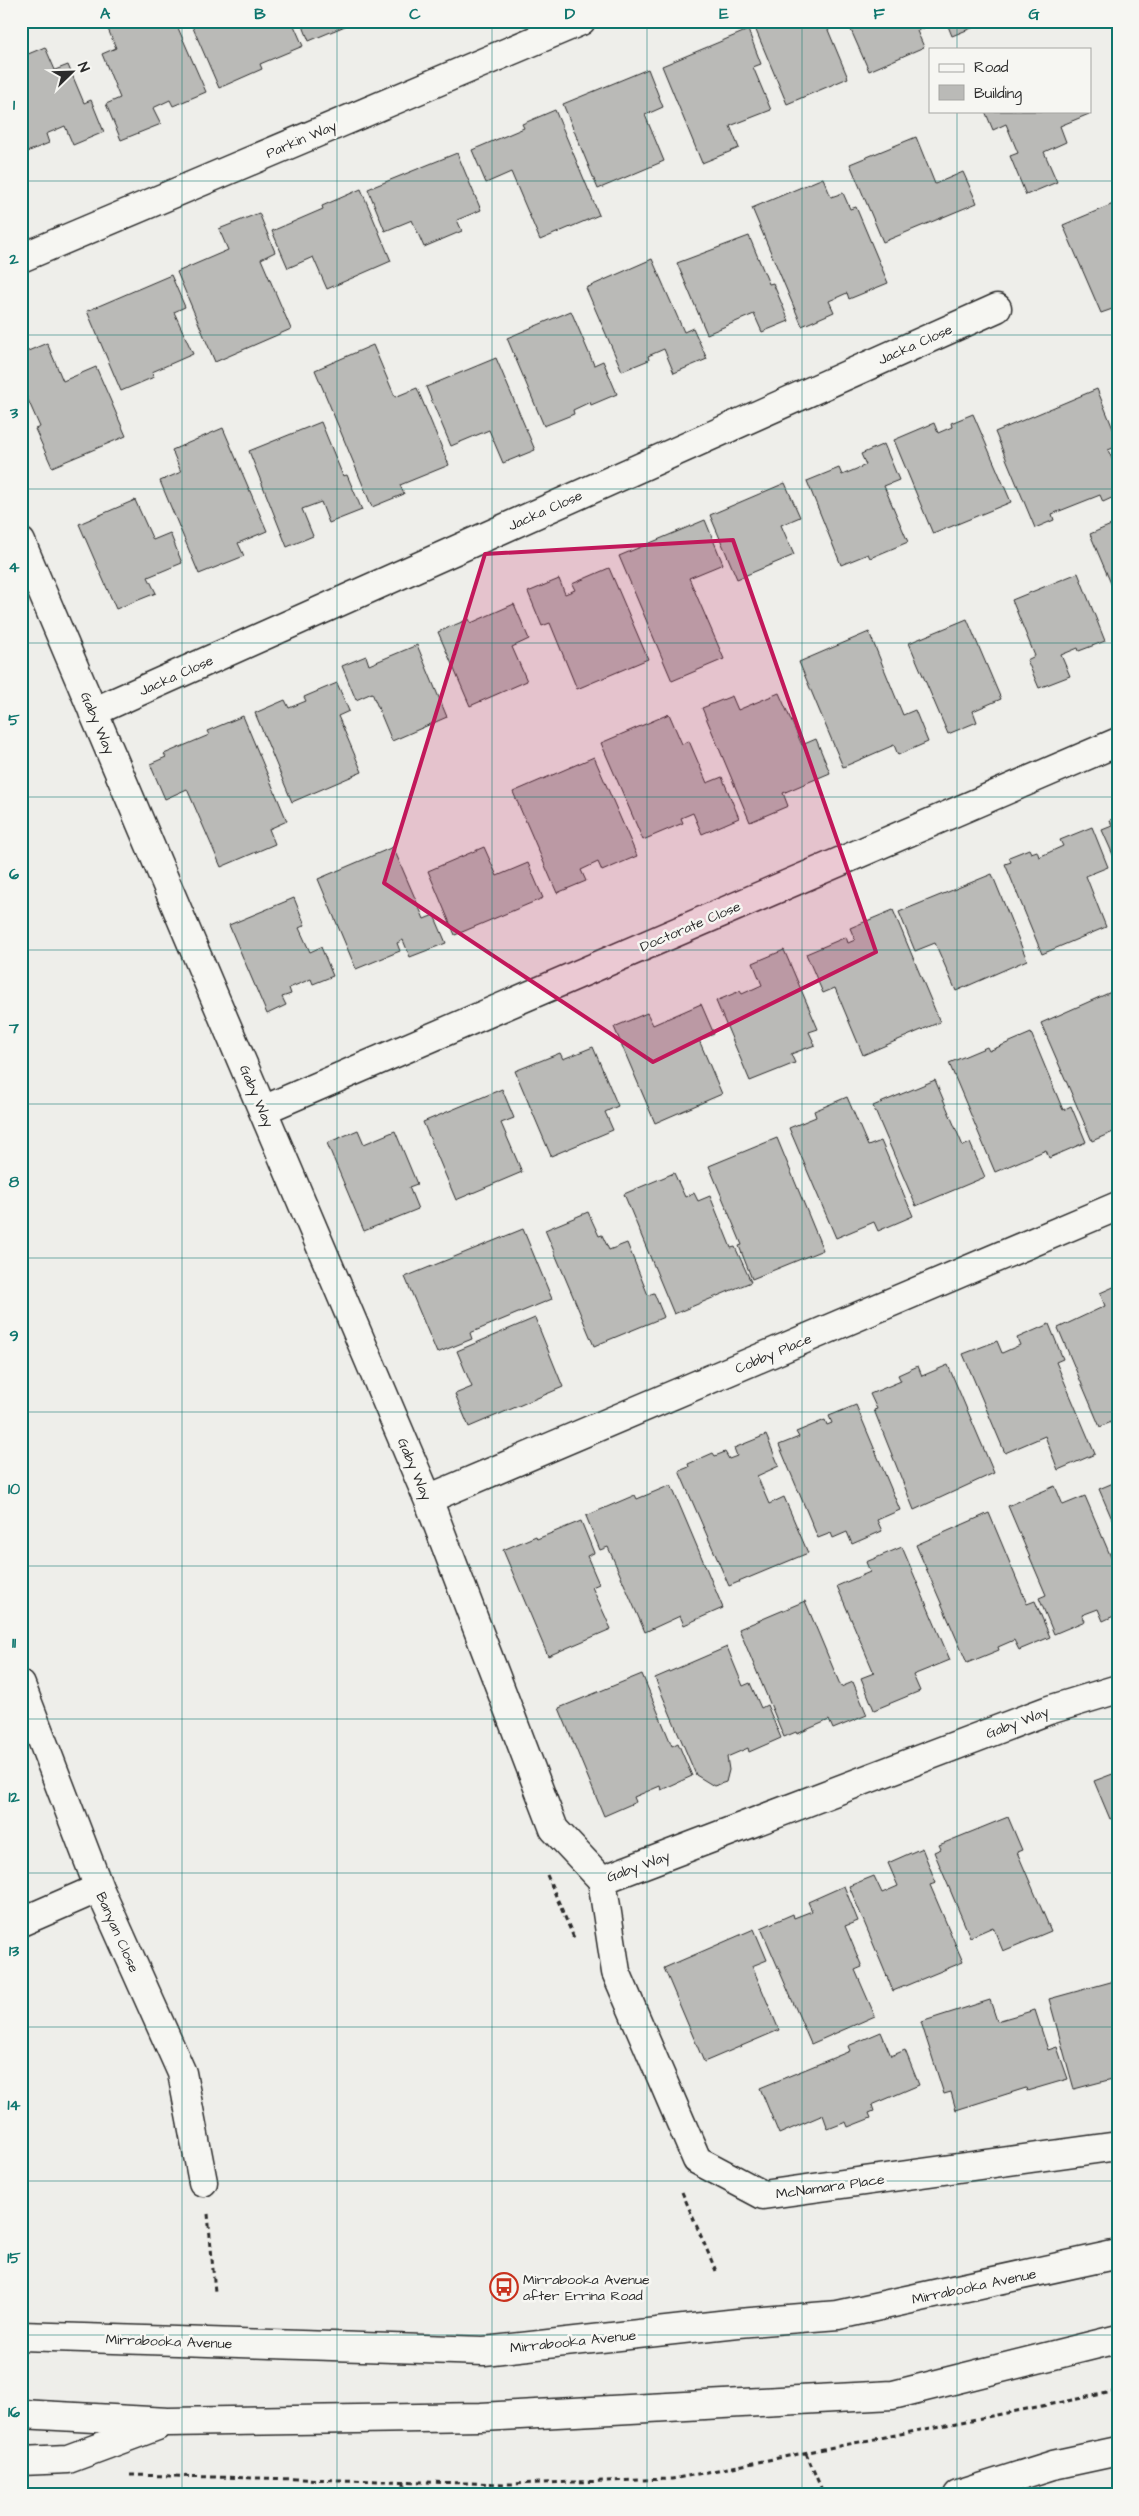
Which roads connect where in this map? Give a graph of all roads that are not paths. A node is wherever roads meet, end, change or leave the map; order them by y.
1 (581, 21) edge
2 (21, 258) edge
3 (997, 308) dead end
4 (21, 542) edge
5 (93, 712) junction
6 (1118, 742) edge
7 (263, 1110) junction
8 (1118, 1206) edge
9 (428, 1499) junction
10 (21, 1685) edge
11 (1118, 1689) edge
12 (602, 1880) junction
13 (99, 1888) junction
14 (21, 1922) edge
15 (1118, 2146) edge
16 (203, 2182) road end
17 (1118, 2254) edge
18 (21, 2336) edge
19 (1118, 2339) edge
20 (21, 2414) edge
21 (168, 2422) junction
22 (1118, 2451) edge
23 (21, 2461) edge
24 (958, 2495) edge

1 - 2 street, Parkin Way
3 - 5 street, Jacka Close
4 - 5 street, Gaby Way
5 - 7 street, Gaby Way
6 - 7 street, Doctorate Close
7 - 9 street, Gaby Way
8 - 9 street, Cobby Place
9 - 12 street, Gaby Way
10 - 13 street, Banyan Close
11 - 12 street, Gaby Way
12 - 15 street, McNamara Place
13 - 14 street
13 - 16 street, Banyan Close
17 - 18 street, Mirrabooka Avenue
19 - 21 street
20 - 21 street
21 - 23 street
22 - 24 street

